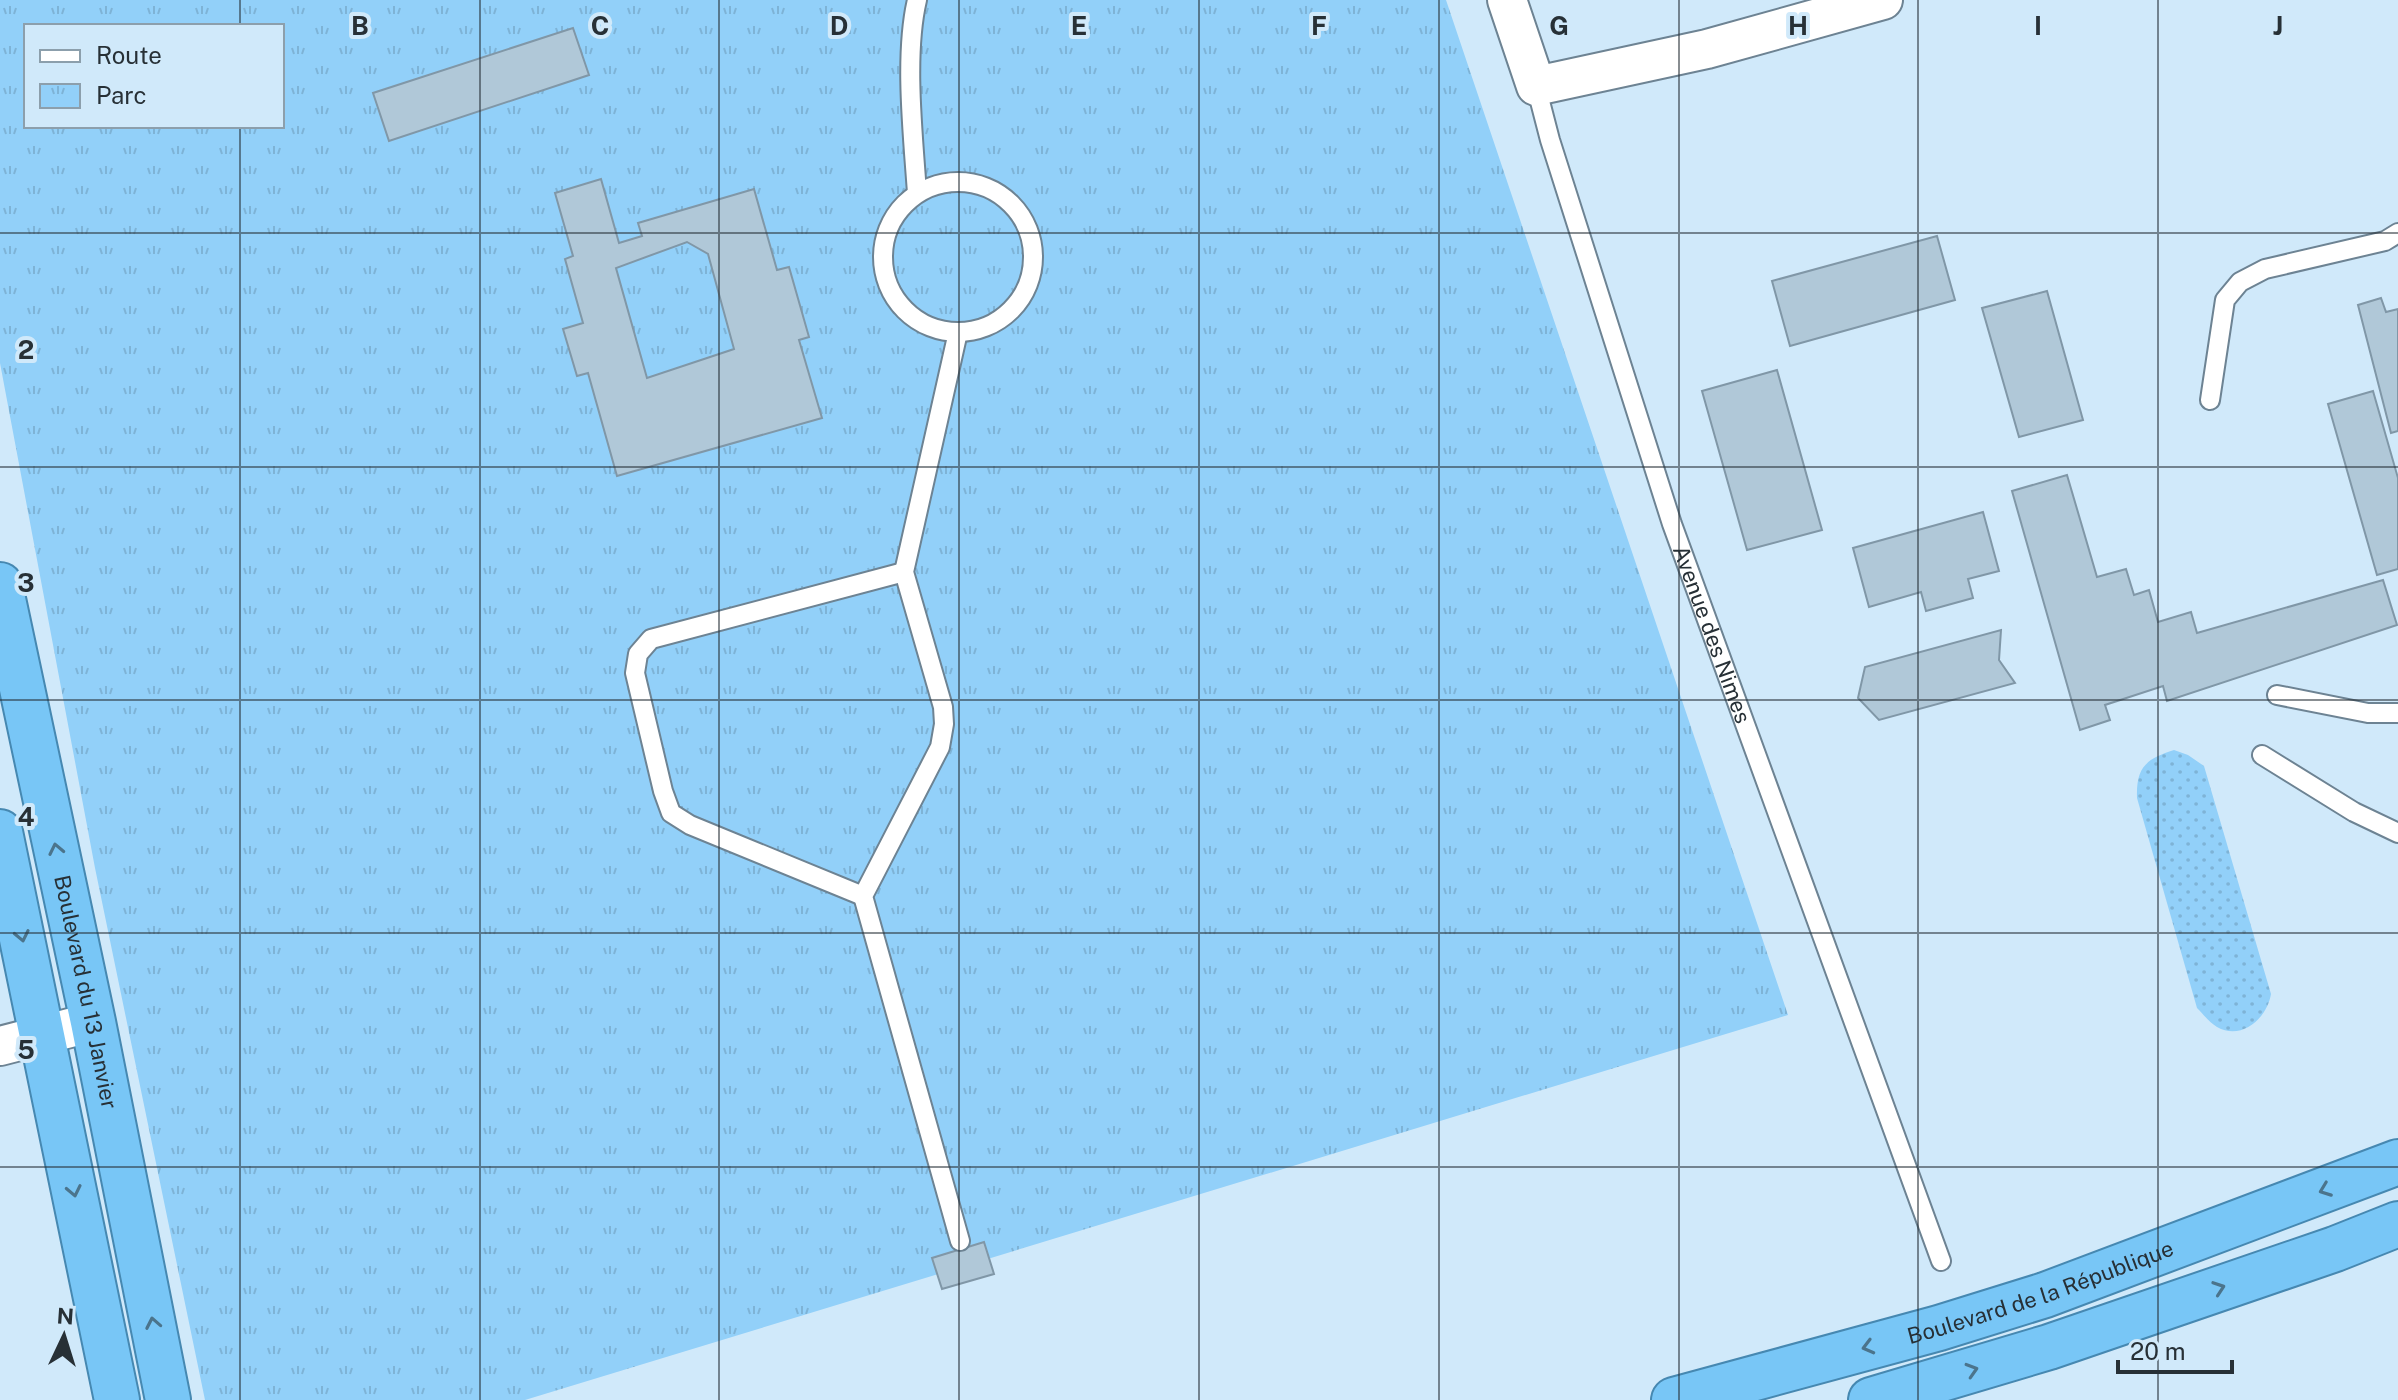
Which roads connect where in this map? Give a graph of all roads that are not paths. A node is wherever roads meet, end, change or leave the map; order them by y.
1 (917, 0) edge
2 (1507, 0) edge
3 (1883, 0) edge
4 (1536, 86) junction
5 (917, 193) junction
6 (2398, 233) edge
7 (958, 332) junction
8 (2210, 400) dead end
9 (904, 572) junction
10 (0, 585) edge
11 (2277, 695) dead end
12 (2398, 713) edge
13 (2262, 755) dead end
14 (0, 832) edge
15 (2398, 833) edge
16 (863, 896) junction
17 (93, 1022) junction
18 (42, 1034) junction
19 (0, 1046) edge
20 (2398, 1162) edge
21 (2398, 1224) edge
22 (960, 1241) dead end
23 (1941, 1261) dead end
24 (117, 1400) edge
25 (168, 1400) edge
26 (1674, 1400) edge
27 (1871, 1400) edge

1 - 5 lane
2 - 4 street, Avenue des Nimes
3 - 4 street
4 - 23 lane, Avenue des Nimes
5 - 7 lane
5 - 7 lane
6 - 8 lane
7 - 9 lane
9 - 16 lane
9 - 16 lane
17 -> 10 highway, Boulevard du 13 Janvier
11 - 12 lane
13 - 15 lane
14 -> 18 highway
16 - 22 lane
17 - 18 street
25 -> 17 highway, Boulevard du 13 Janvier
18 - 19 street
18 -> 24 highway
20 -> 26 highway, Boulevard de la République
27 -> 21 highway

